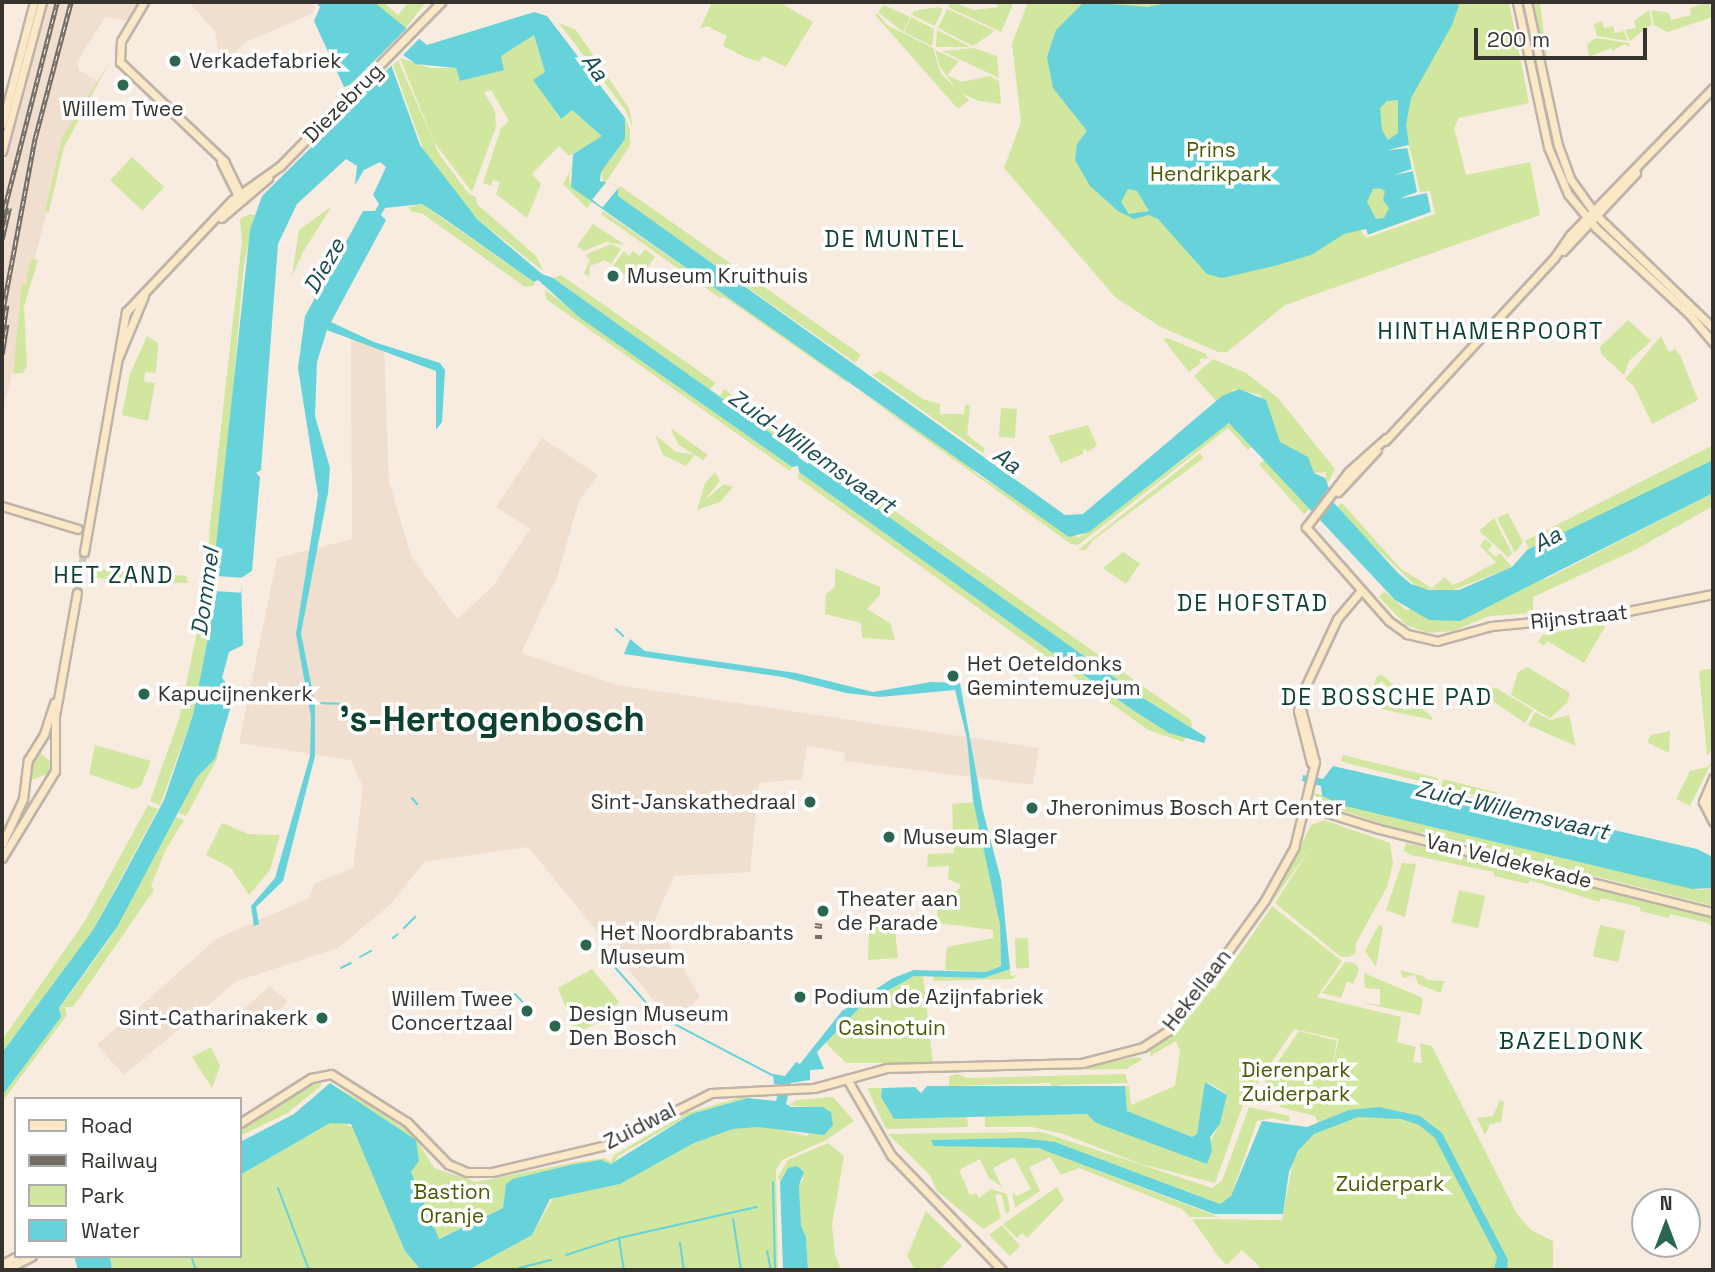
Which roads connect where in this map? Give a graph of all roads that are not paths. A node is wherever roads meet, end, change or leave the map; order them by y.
1 (34, 2) edge
2 (42, 2) edge
3 (144, 2) edge
4 (441, 2) edge
5 (1517, 2) edge
6 (1527, 2) edge
7 (1713, 88) edge
8 (2, 124) edge
9 (2, 150) edge
10 (238, 194) junction
11 (1595, 214) junction
12 (1589, 220) junction
13 (208, 230) junction
14 (1713, 328) edge
15 (1713, 342) edge
16 (2, 506) edge
17 (78, 529) dead end
18 (84, 552) tunnel mouth
19 (1361, 590) junction
20 (77, 593) tunnel mouth
21 (1713, 594) edge
22 (60, 686) junction
23 (44, 734) junction
24 (55, 737) junction
25 (1713, 778) edge
26 (1707, 791) junction
27 (24, 792) junction
28 (36, 798) junction
29 (1305, 806) junction
30 (1713, 809) edge
31 (1713, 822) edge
32 (2, 845) edge
33 (2, 858) edge
34 (1713, 910) edge
35 (847, 1079) junction
36 (242, 1123) edge
37 (28, 1258) edge
38 (5, 1270) edge
39 (1002, 1270) edge

1 - 8 street
2 - 9 street
3 - 10 street
4 - 10 street, Diezebrug
5 - 12 street
6 - 11 street
7 - 11 street
10 - 13 street
10 - 13 street
11 - 12 street
11 - 14 street
12 - 15 street
12 - 19 street
13 - 18 street
16 - 17 street
19 - 21 street, Rijnstraat
19 - 29 street, Hekellaan
20 - 22 street
22 - 23 street
22 - 24 street
23 - 24 street
23 - 27 street
24 - 28 street
25 - 26 street
26 - 30 street
26 - 31 street
27 - 28 street
27 - 32 street
28 - 33 street
29 - 34 street, Van Veldekekade
29 - 35 street, Hekellaan
35 - 36 street, Zuidwal
35 - 39 street
37 - 38 street

